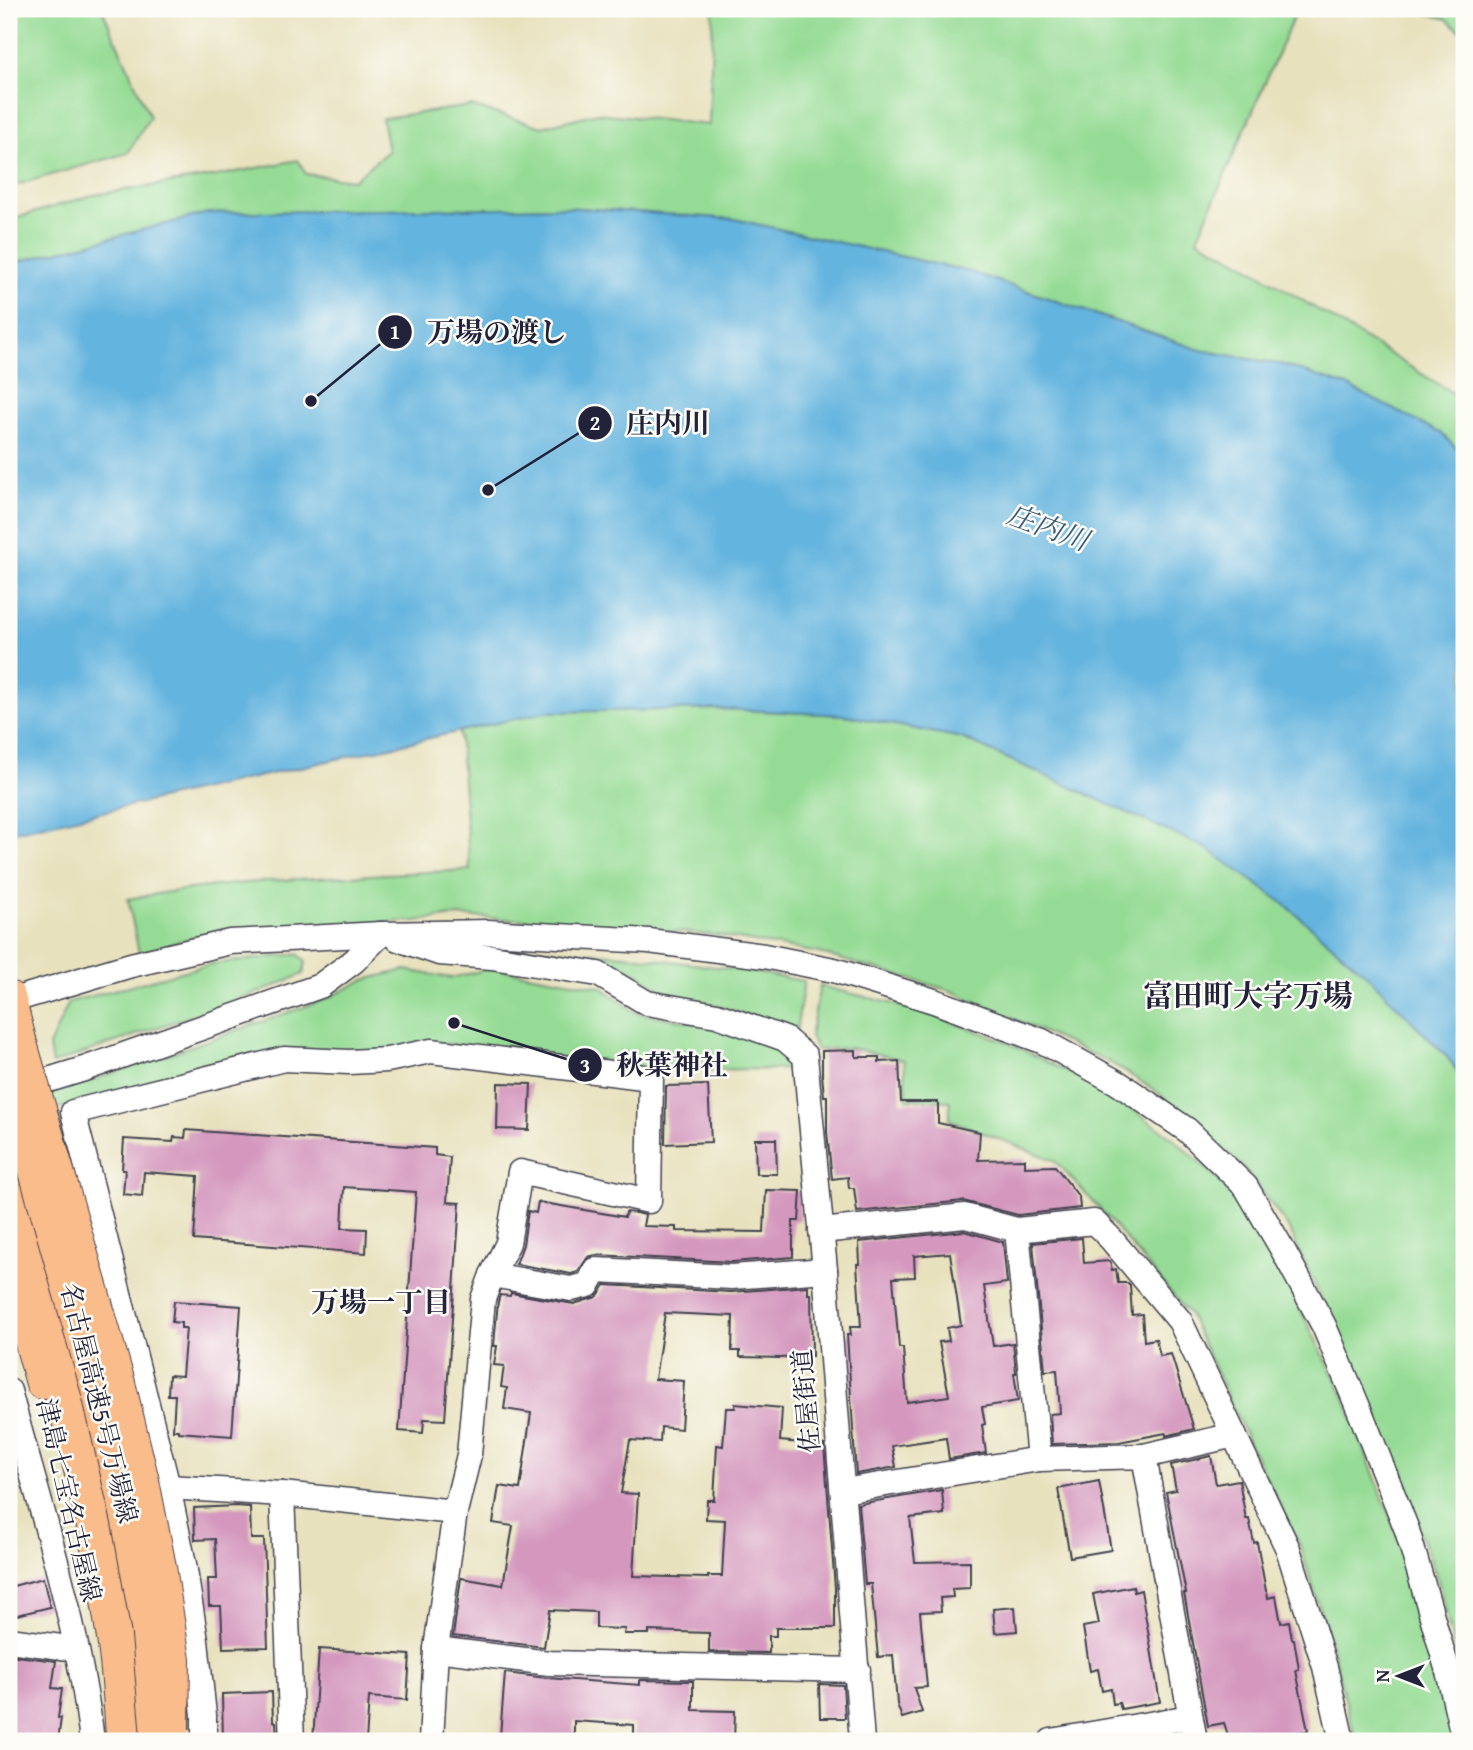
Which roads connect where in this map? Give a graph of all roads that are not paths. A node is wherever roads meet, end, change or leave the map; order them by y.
1 (381, 934) junction
2 (9, 999) edge
3 (15, 1055) edge
4 (9, 1092) edge
5 (9, 1195) edge
6 (1017, 1230) junction
7 (821, 1231) junction
8 (9, 1263) edge
9 (825, 1270) junction
10 (492, 1275) junction
11 (9, 1393) edge
12 (1234, 1435) junction
13 (1144, 1456) junction
14 (1039, 1459) junction
15 (169, 1487) junction
16 (843, 1492) junction
17 (282, 1493) junction
18 (455, 1512) junction
19 (9, 1640) edge
20 (76, 1649) junction
21 (436, 1649) junction
22 (858, 1670) junction
23 (1192, 1729) edge
24 (1464, 1740) edge
25 (92, 1741) edge
26 (110, 1741) edge
27 (125, 1741) edge
28 (160, 1741) edge
29 (173, 1741) edge
30 (204, 1741) edge
31 (292, 1741) edge
32 (431, 1741) edge
33 (862, 1741) edge
34 (1051, 1741) edge
35 (1342, 1741) edge

1 - 2 street
1 - 4 street
1 - 7 street, 佐屋街道
1 - 24 street
2 - 3 main road
3 - 28 highway, 名古屋高速5号万場線, bridge
3 - 29 main road, bridge
5 - 27 highway, 名古屋高速5号万場線
6 - 7 street
6 - 12 street
6 - 14 street
7 - 9 street, 佐屋街道
8 - 26 main road, 津島七宝名古屋線
9 - 10 street
9 - 16 street, 佐屋街道
10 - 15 street
10 - 18 street
11 - 20 street
12 - 13 street
12 - 35 street
13 - 14 street
13 - 23 street
14 - 16 street
15 - 17 street
15 - 30 street
16 - 22 street, 佐屋街道
17 - 18 street
17 - 31 street
18 - 21 street
19 - 20 street
20 - 25 street
21 - 22 street
21 - 32 street
22 - 33 street, 佐屋街道
23 - 34 street

